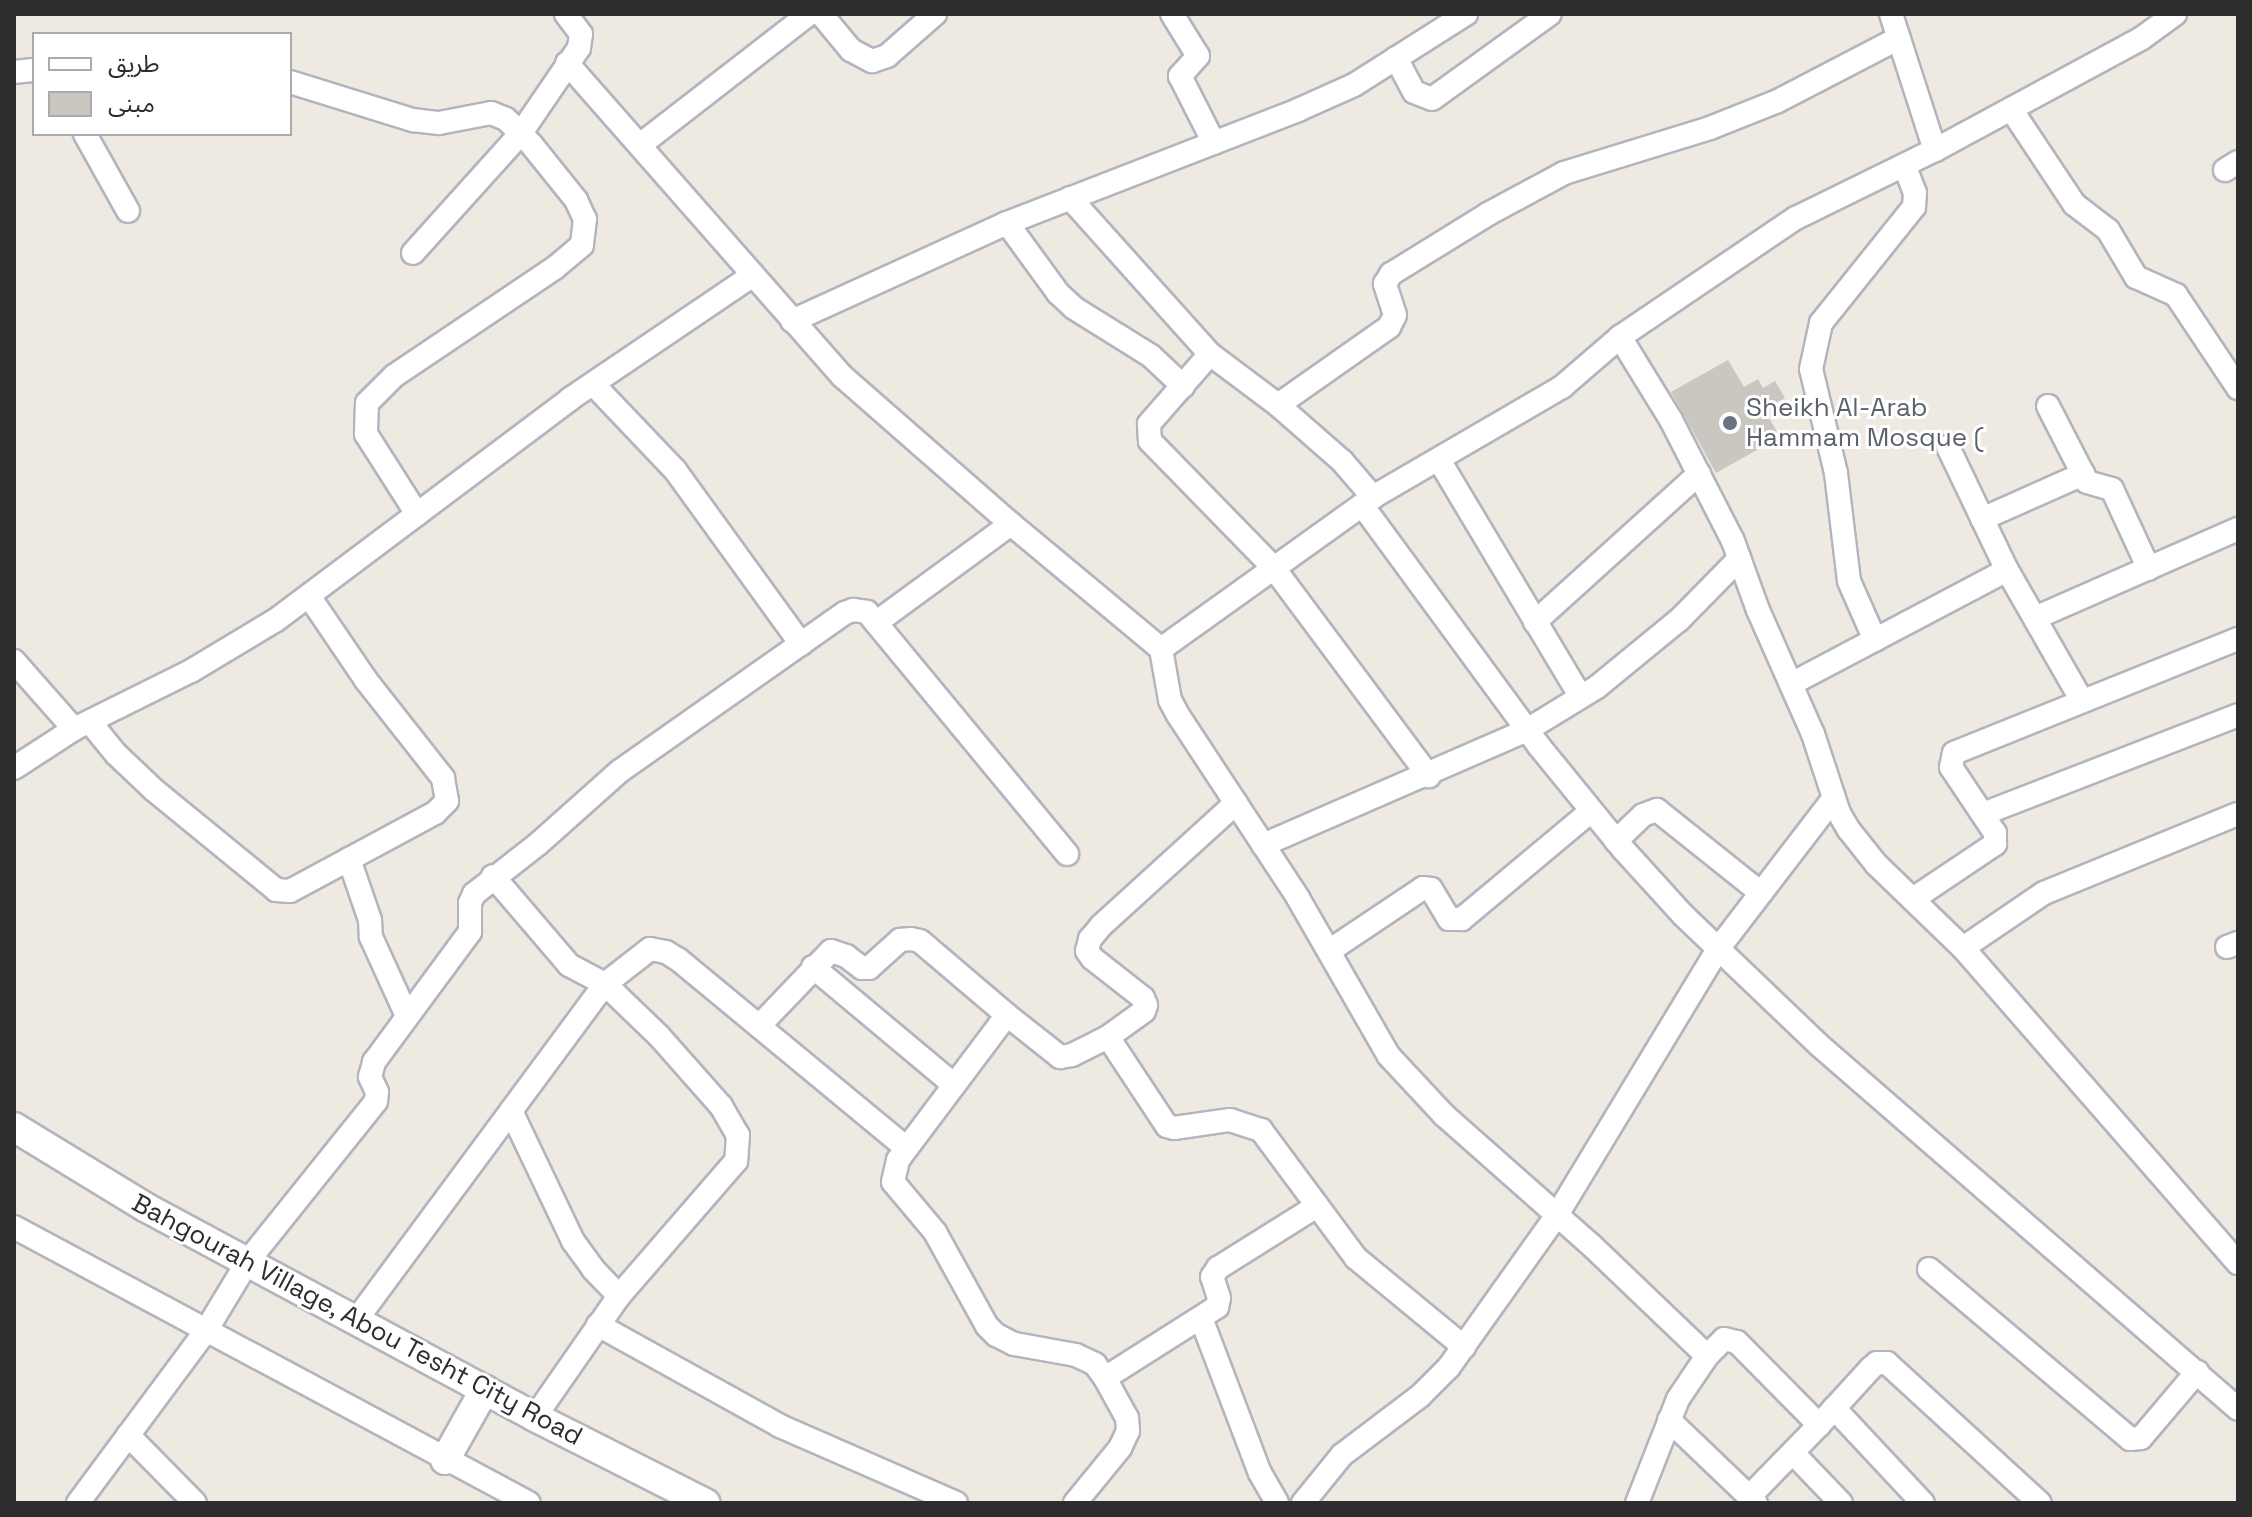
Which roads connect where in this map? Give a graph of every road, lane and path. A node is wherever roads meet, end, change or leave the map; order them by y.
1 (566, 14) edge
2 (809, 14) edge
3 (821, 14) edge
4 (935, 14) edge
5 (1172, 14) edge
6 (1466, 14) edge
7 (1550, 14) edge
8 (1891, 14) edge
9 (2175, 14) edge
10 (1899, 38) junction
11 (1396, 58) junction
12 (567, 63) junction
13 (292, 83) edge
14 (2011, 109) junction
15 (521, 133) junction
16 (86, 136) edge
17 (1214, 143) junction
18 (640, 145) junction
19 (1935, 150) junction
20 (1904, 165) junction
21 (1070, 198) junction
22 (128, 211) dead end
23 (1007, 223) junction
24 (413, 253) dead end
25 (753, 275) junction
26 (792, 321) junction
27 (1620, 337) junction
28 (1210, 354) junction
29 (593, 384) junction
30 (1183, 386) junction
31 (2238, 388) edge
32 (1278, 405) junction
33 (2048, 406) dead end
34 (1948, 447) dead end
35 (1439, 460) junction
36 (1699, 474) junction
37 (2083, 474) junction
38 (1368, 501) junction
39 (417, 514) junction
40 (1982, 519) junction
41 (1011, 524) junction
42 (2238, 529) edge
43 (1739, 559) junction
44 (1273, 567) junction
45 (2149, 569) junction
46 (2007, 570) junction
47 (309, 596) junction
48 (2035, 618) junction
49 (877, 622) junction
50 (1535, 622) junction
51 (2238, 639) edge
52 (1875, 640) junction
53 (801, 644) junction
54 (1161, 649) junction
55 (14, 661) edge
56 (1791, 684) junction
57 (1581, 697) junction
58 (2082, 701) junction
59 (2238, 715) edge
60 (82, 726) junction
61 (1527, 730) junction
62 (14, 768) edge
63 (1429, 776) junction
64 (1834, 798) junction
65 (1236, 803) junction
66 (1591, 811) junction
67 (1983, 814) junction
68 (2238, 814) edge
69 (1616, 841) junction
70 (1263, 845) junction
71 (1067, 854) dead end
72 (349, 859) junction
73 (493, 876) junction
74 (1761, 893) junction
75 (1913, 899) junction
76 (1963, 948) junction
77 (1718, 949) junction
78 (1329, 951) junction
79 (813, 967) junction
80 (605, 984) junction
81 (1007, 1015) junction
82 (407, 1016) junction
83 (759, 1026) junction
84 (1108, 1037) junction
85 (954, 1085) junction
86 (511, 1111) junction
87 (14, 1127) edge
88 (906, 1148) junction
89 (1317, 1206) junction
90 (1557, 1215) junction
91 (14, 1227) edge
92 (248, 1261) junction
93 (2238, 1263) edge
94 (1929, 1269) dead end
95 (619, 1296) junction
96 (1201, 1318) junction
97 (357, 1319) junction
98 (598, 1325) junction
99 (207, 1329) junction
100 (1464, 1347) junction
101 (1707, 1356) junction
102 (2197, 1372) junction
103 (1105, 1378) junction
104 (485, 1389) junction
105 (2238, 1409) edge
106 (535, 1417) junction
107 (1827, 1417) junction
108 (1669, 1420) junction
109 (128, 1435) junction
110 (1793, 1453) junction
111 (445, 1460) junction
112 (1753, 1500) edge
113 (78, 1503) edge
114 (195, 1503) edge
115 (529, 1503) edge
116 (705, 1503) edge
117 (956, 1503) edge
118 (1075, 1503) edge
119 (1277, 1503) edge
120 (1303, 1503) edge
121 (1637, 1503) edge
122 (1841, 1503) edge
123 (1923, 1503) edge
124 (2040, 1503) edge

1 - 12 street
2 - 18 street
3 - 4 street
5 - 17 street
6 - 11 street
7 - 11 street
8 - 10 street
9 - 14 street
10 - 19 street
10 - 32 street
11 - 17 street
12 - 15 street
12 - 18 street
13 - 15 street
14 - 19 street
14 - 31 street
15 - 24 street
15 - 39 street
16 - 22 street
17 - 21 street
18 - 25 street
19 - 20 street
20 - 27 street
20 - 52 street
21 - 23 street
21 - 28 street
23 - 26 street
23 - 30 street
25 - 26 street
25 - 29 street
26 - 41 street
27 - 35 street
27 - 36 street
28 - 30 street
28 - 32 street
29 - 39 street
29 - 53 street
30 - 44 street
32 - 38 street
33 - 37 street
34 - 40 street
35 - 38 street
35 - 50 street
36 - 43 street
36 - 50 street
37 - 40 street
37 - 45 street
38 - 44 street
38 - 61 street
39 - 47 street
40 - 46 street
41 - 49 street
41 - 54 street
42 - 45 street
43 - 56 street
43 - 57 street
44 - 54 street
44 - 63 street
45 - 48 street
46 - 48 street
46 - 52 street
47 - 60 street
47 - 72 street
48 - 58 street
49 - 53 street
49 - 71 street
50 - 57 street
51 - 58 street
52 - 56 street
53 - 73 street
54 - 65 street
55 - 60 street
56 - 64 street
57 - 61 street
58 - 67 street
59 - 67 street
60 - 62 street
60 - 72 street
61 - 63 street
61 - 66 street
63 - 70 street
64 - 74 street
64 - 75 street
65 - 70 street
65 - 84 street
66 - 69 street
66 - 78 street
67 - 75 street
68 - 76 street
69 - 74 street
69 - 77 street
70 - 78 street
72 - 82 street
73 - 80 street
73 - 82 street
74 - 77 street
75 - 76 street
76 - 93 street
77 - 90 street
77 - 102 street
78 - 90 street
79 - 81 street
79 - 83 street
79 - 85 street
80 - 83 street
80 - 86 street
80 - 95 street
81 - 84 street
81 - 85 street
82 - 92 street
83 - 88 street
84 - 89 street
85 - 88 street
86 - 95 street
86 - 97 street
87 - 92 street, Bahgourah Village, Abou Tesht City Road
88 - 103 street
89 - 96 street
89 - 100 street
90 - 100 street
90 - 101 street
91 - 99 street
92 - 97 street, Bahgourah Village, Abou Tesht City Road
92 - 99 street
94 - 102 street
95 - 98 street
96 - 103 street
96 - 119 street
97 - 104 street, Bahgourah Village, Abou Tesht City Road
98 - 106 street
98 - 117 street
99 - 109 street
99 - 111 street
100 - 120 street
101 - 107 street
101 - 108 street
102 - 105 street
103 - 118 street
104 - 106 street, Bahgourah Village, Abou Tesht City Road
104 - 111 street
106 - 116 street, Bahgourah Village, Abou Tesht City Road
107 - 110 street
107 - 123 street
107 - 124 street
108 - 112 street
108 - 121 street
109 - 113 street
109 - 114 street
110 - 112 street
110 - 122 street
111 - 115 street

